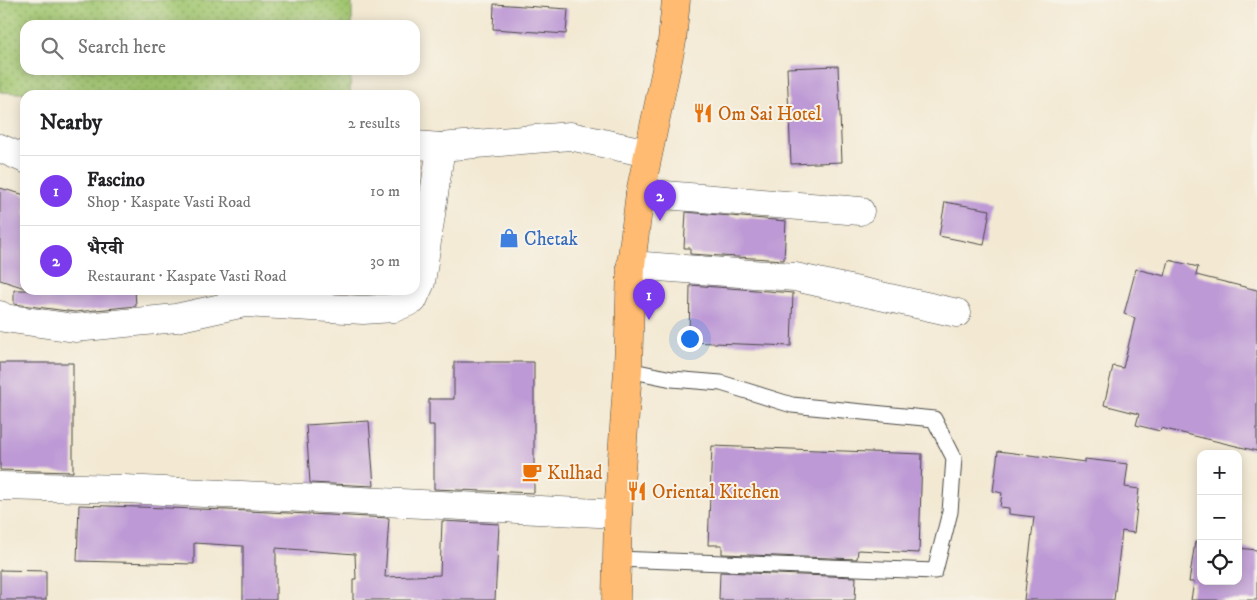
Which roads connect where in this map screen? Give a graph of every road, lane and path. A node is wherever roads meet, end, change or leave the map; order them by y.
1 (676, 0) edge
2 (428, 146) edge
3 (0, 148) edge
4 (648, 153) junction
5 (20, 157) edge
6 (640, 193) junction
7 (860, 212) dead end
8 (631, 265) junction
9 (420, 284) edge
10 (415, 295) edge
11 (230, 298) edge
12 (957, 313) dead end
13 (0, 315) edge
14 (628, 370) junction
15 (0, 486) edge
16 (618, 514) junction
17 (617, 559) junction
18 (616, 600) edge

1 - 4 main road
2 - 4 street
2 - 9 street
3 - 5 street
4 - 6 main road
6 - 7 street
6 - 8 main road
8 - 12 street
8 - 14 main road
10 - 11 street
11 - 13 street
14 - 16 main road
14 - 17 lane
15 - 16 street
16 - 17 main road
17 - 18 main road

